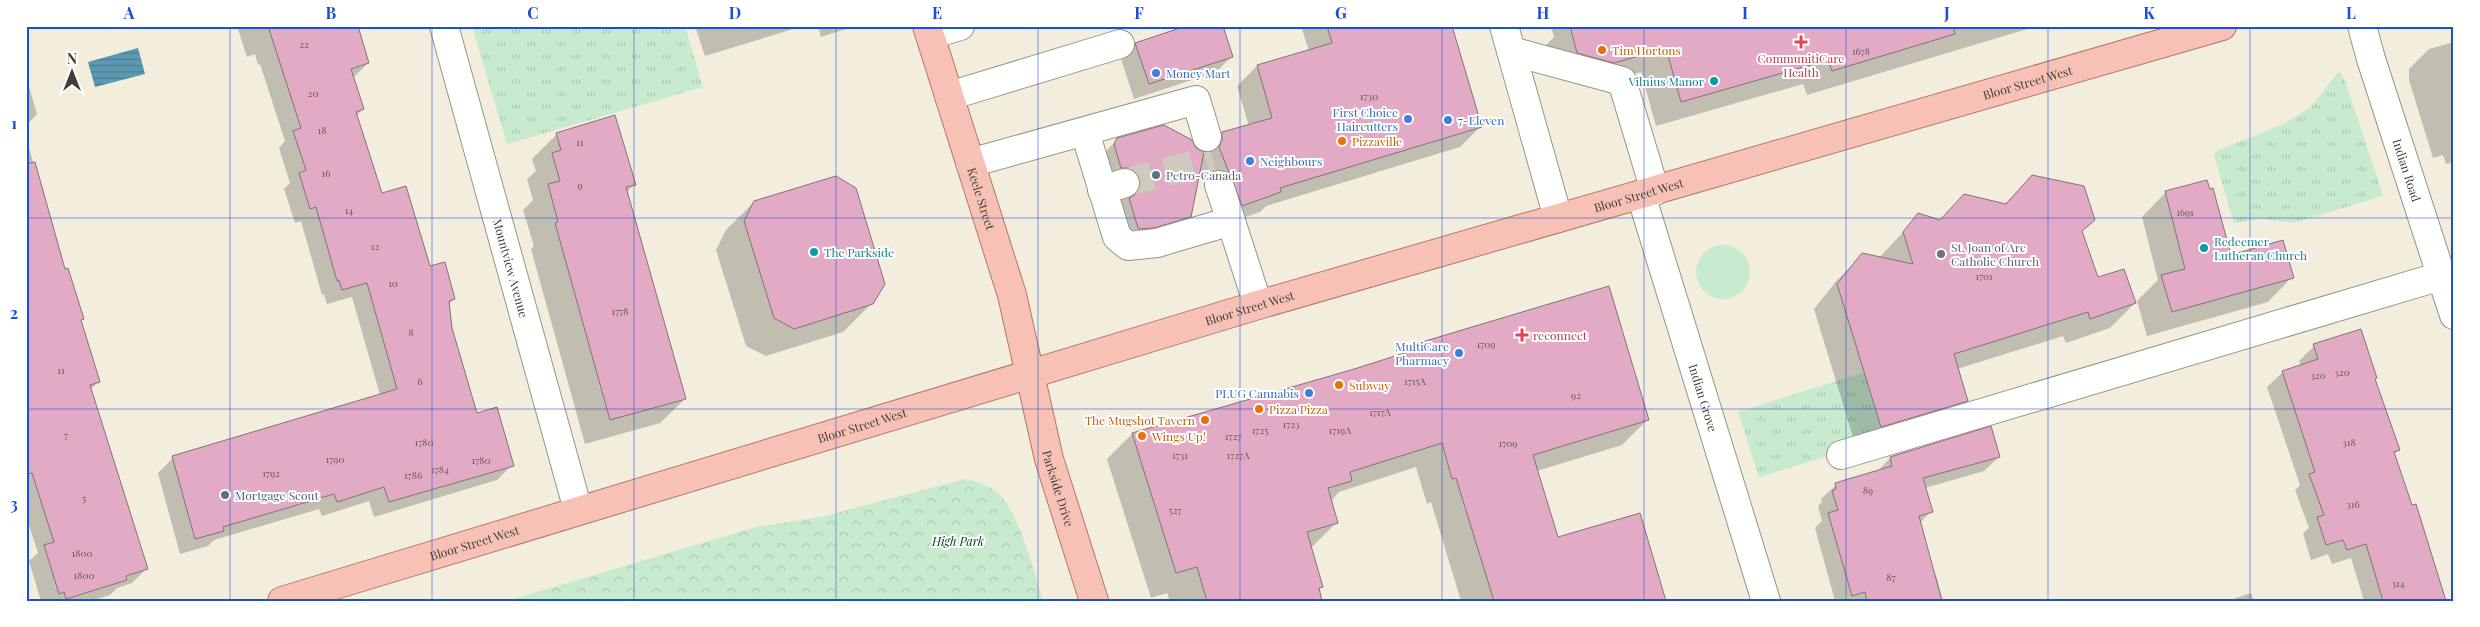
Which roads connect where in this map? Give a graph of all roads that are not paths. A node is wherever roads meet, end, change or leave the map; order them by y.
1 (444, 26) edge
2 (960, 26) edge
3 (2222, 26) edge
4 (2362, 26) edge
5 (929, 30) edge
6 (1507, 39) edge
7 (1120, 44) dead end
8 (949, 96) junction
9 (1085, 132) junction
10 (1206, 137) dead end
11 (970, 163) junction
12 (1219, 185) dead end
13 (1648, 193) junction
14 (1558, 218) junction
15 (1230, 221) junction
16 (2441, 276) junction
17 (1258, 305) junction
18 (2454, 315) edge
19 (1029, 374) junction
20 (1841, 455) dead end
21 (578, 510) junction
22 (282, 601) edge
23 (1094, 601) edge
24 (1766, 601) edge

1 - 21 street, Mountview Avenue
2 - 5 street
3 - 13 main road, Bloor Street West
4 - 16 street, Indian Road
5 - 8 main road, Keele Street
6 - 13 street, Indian Grove
6 - 14 street
7 - 8 street
8 - 11 main road, Keele Street
9 - 10 street
9 - 11 street
9 - 15 street
11 - 19 main road, Keele Street
12 - 15 street
13 - 14 main road, Bloor Street West
13 - 24 street, Indian Grove
14 - 17 main road, Bloor Street West
15 - 17 street
16 - 18 street, Indian Road
16 - 20 street
17 - 19 main road, Bloor Street West
19 - 21 main road, Bloor Street West
19 - 23 main road, Parkside Drive
21 - 22 main road, Bloor Street West

